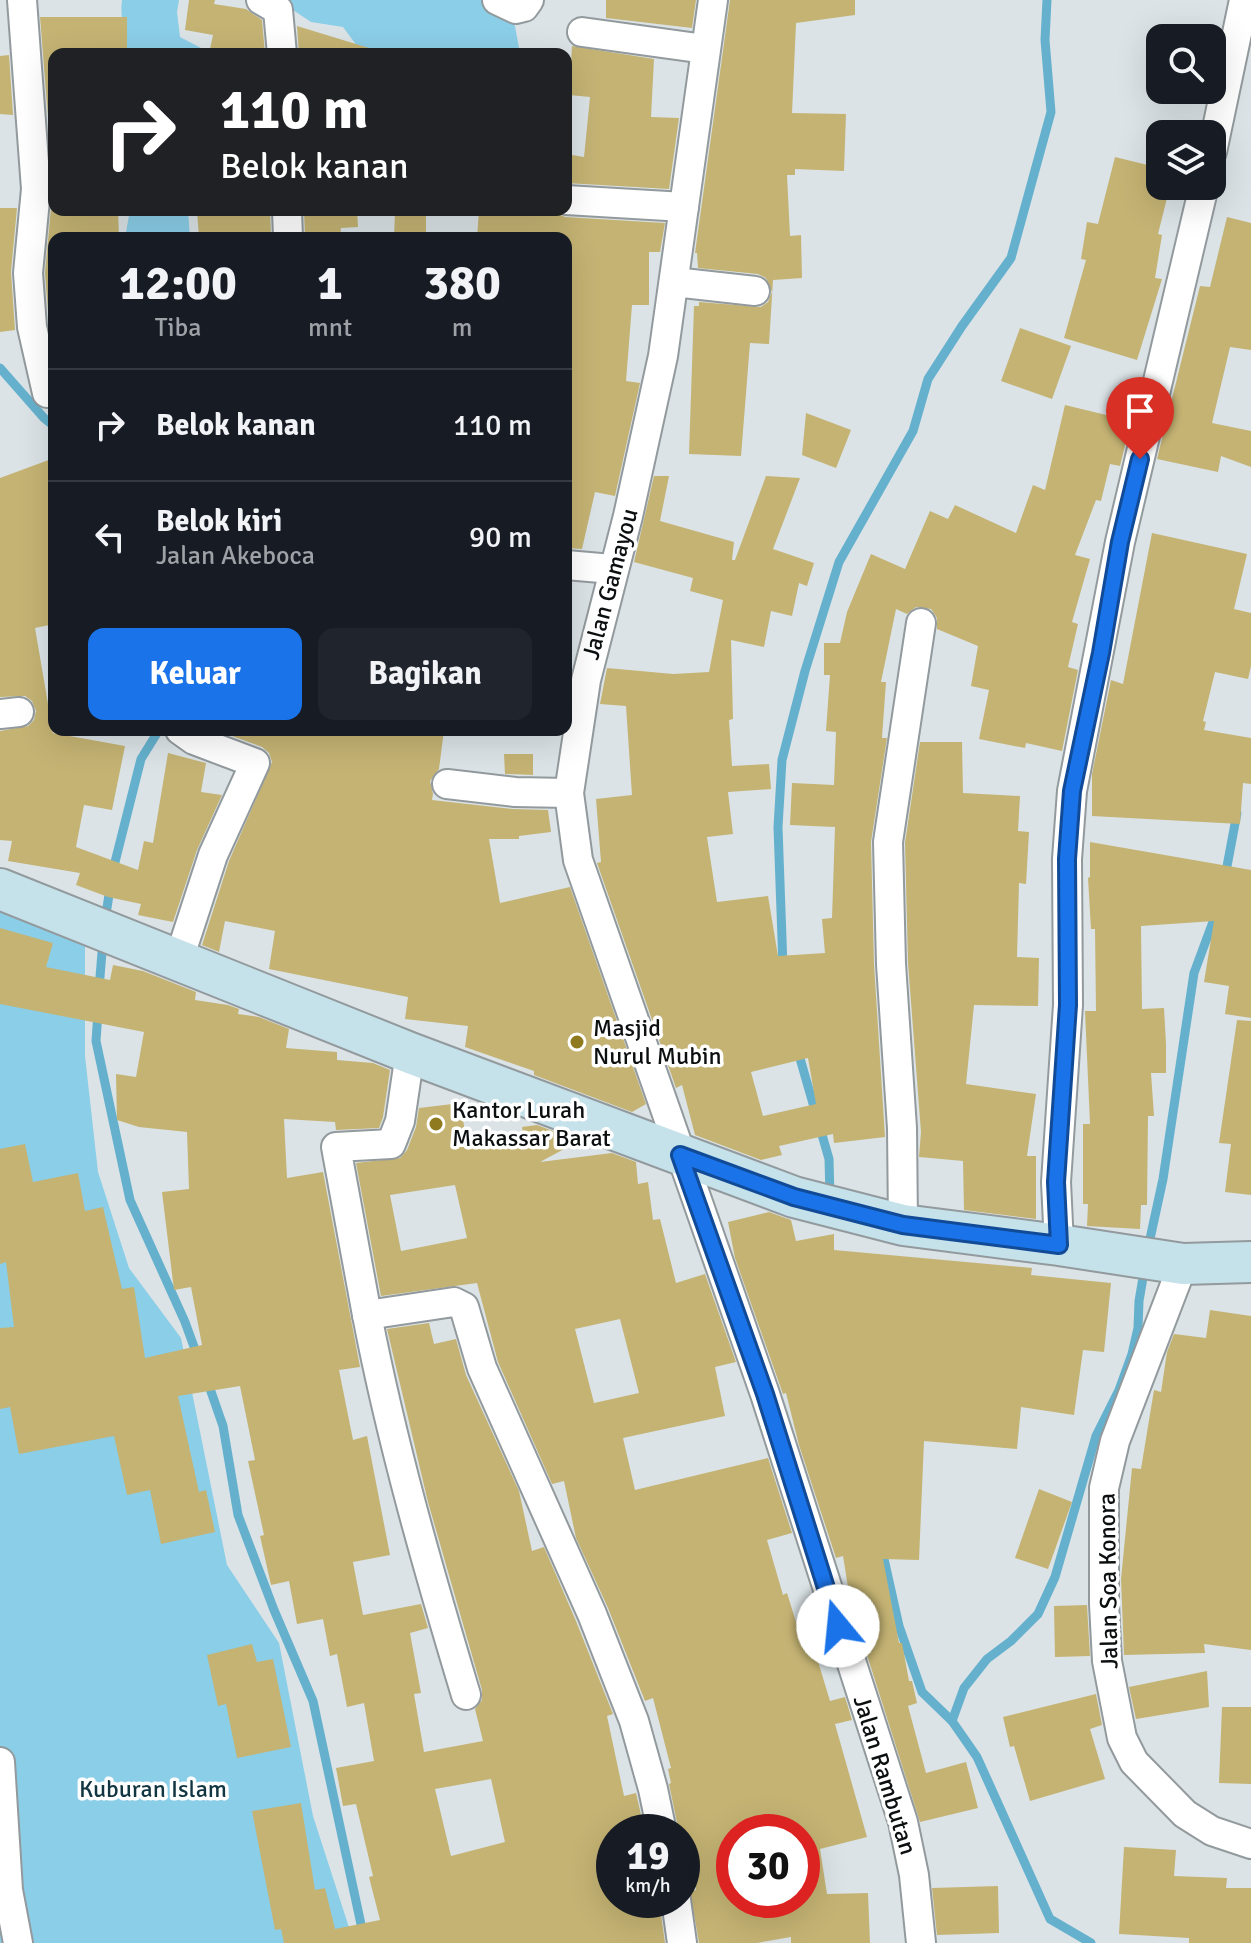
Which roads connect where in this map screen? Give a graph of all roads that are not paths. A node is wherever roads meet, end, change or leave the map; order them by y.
1 (22, 0) edge
2 (261, 0) edge
3 (497, 0) edge
4 (529, 0) edge
5 (713, 0) edge
6 (1244, 0) edge
7 (582, 32) dead end
8 (281, 48) edge
9 (705, 49) junction
10 (1219, 120) edge
11 (572, 200) edge
12 (1201, 200) edge
13 (684, 207) junction
14 (674, 282) junction
15 (755, 291) dead end
16 (47, 393) dead end
17 (572, 566) edge
18 (612, 569) junction
19 (921, 623) dead end
20 (189, 736) edge
21 (447, 784) dead end
22 (569, 793) junction
23 (0, 889) edge
24 (178, 962) junction
25 (410, 1053) junction
26 (680, 1155) junction
27 (886, 1220) junction
28 (1059, 1245) junction
29 (1157, 1260) junction
30 (1251, 1262) edge
31 (367, 1315) junction
32 (466, 1695) dead end
33 (0, 1762) edge
34 (658, 1814) edge
35 (1251, 1844) edge
36 (679, 1918) edge
37 (18, 1943) edge
38 (682, 1943) edge
39 (921, 1943) edge

1 - 16 street
2 - 8 street
3 - 4 street
5 - 9 street, Jalan Gamayou
6 - 10 street
7 - 9 street
9 - 13 street, Jalan Gamayou
11 - 13 street
12 - 28 street
13 - 14 street, Jalan Gamayou
14 - 15 street
14 - 18 street, Jalan Gamayou
17 - 18 street
18 - 22 street, Jalan Gamayou
19 - 27 street
20 - 24 street
21 - 22 street
22 - 26 street, Jalan Gamayou
23 - 24 street
24 - 25 street
25 - 26 street
25 - 31 street
26 - 27 street
26 - 39 street, Jalan Rambutan
27 - 28 street
28 - 29 street
29 - 30 street
29 - 35 street, Jalan Soa Konora
31 - 32 street
31 - 34 street
33 - 37 street
36 - 38 street

